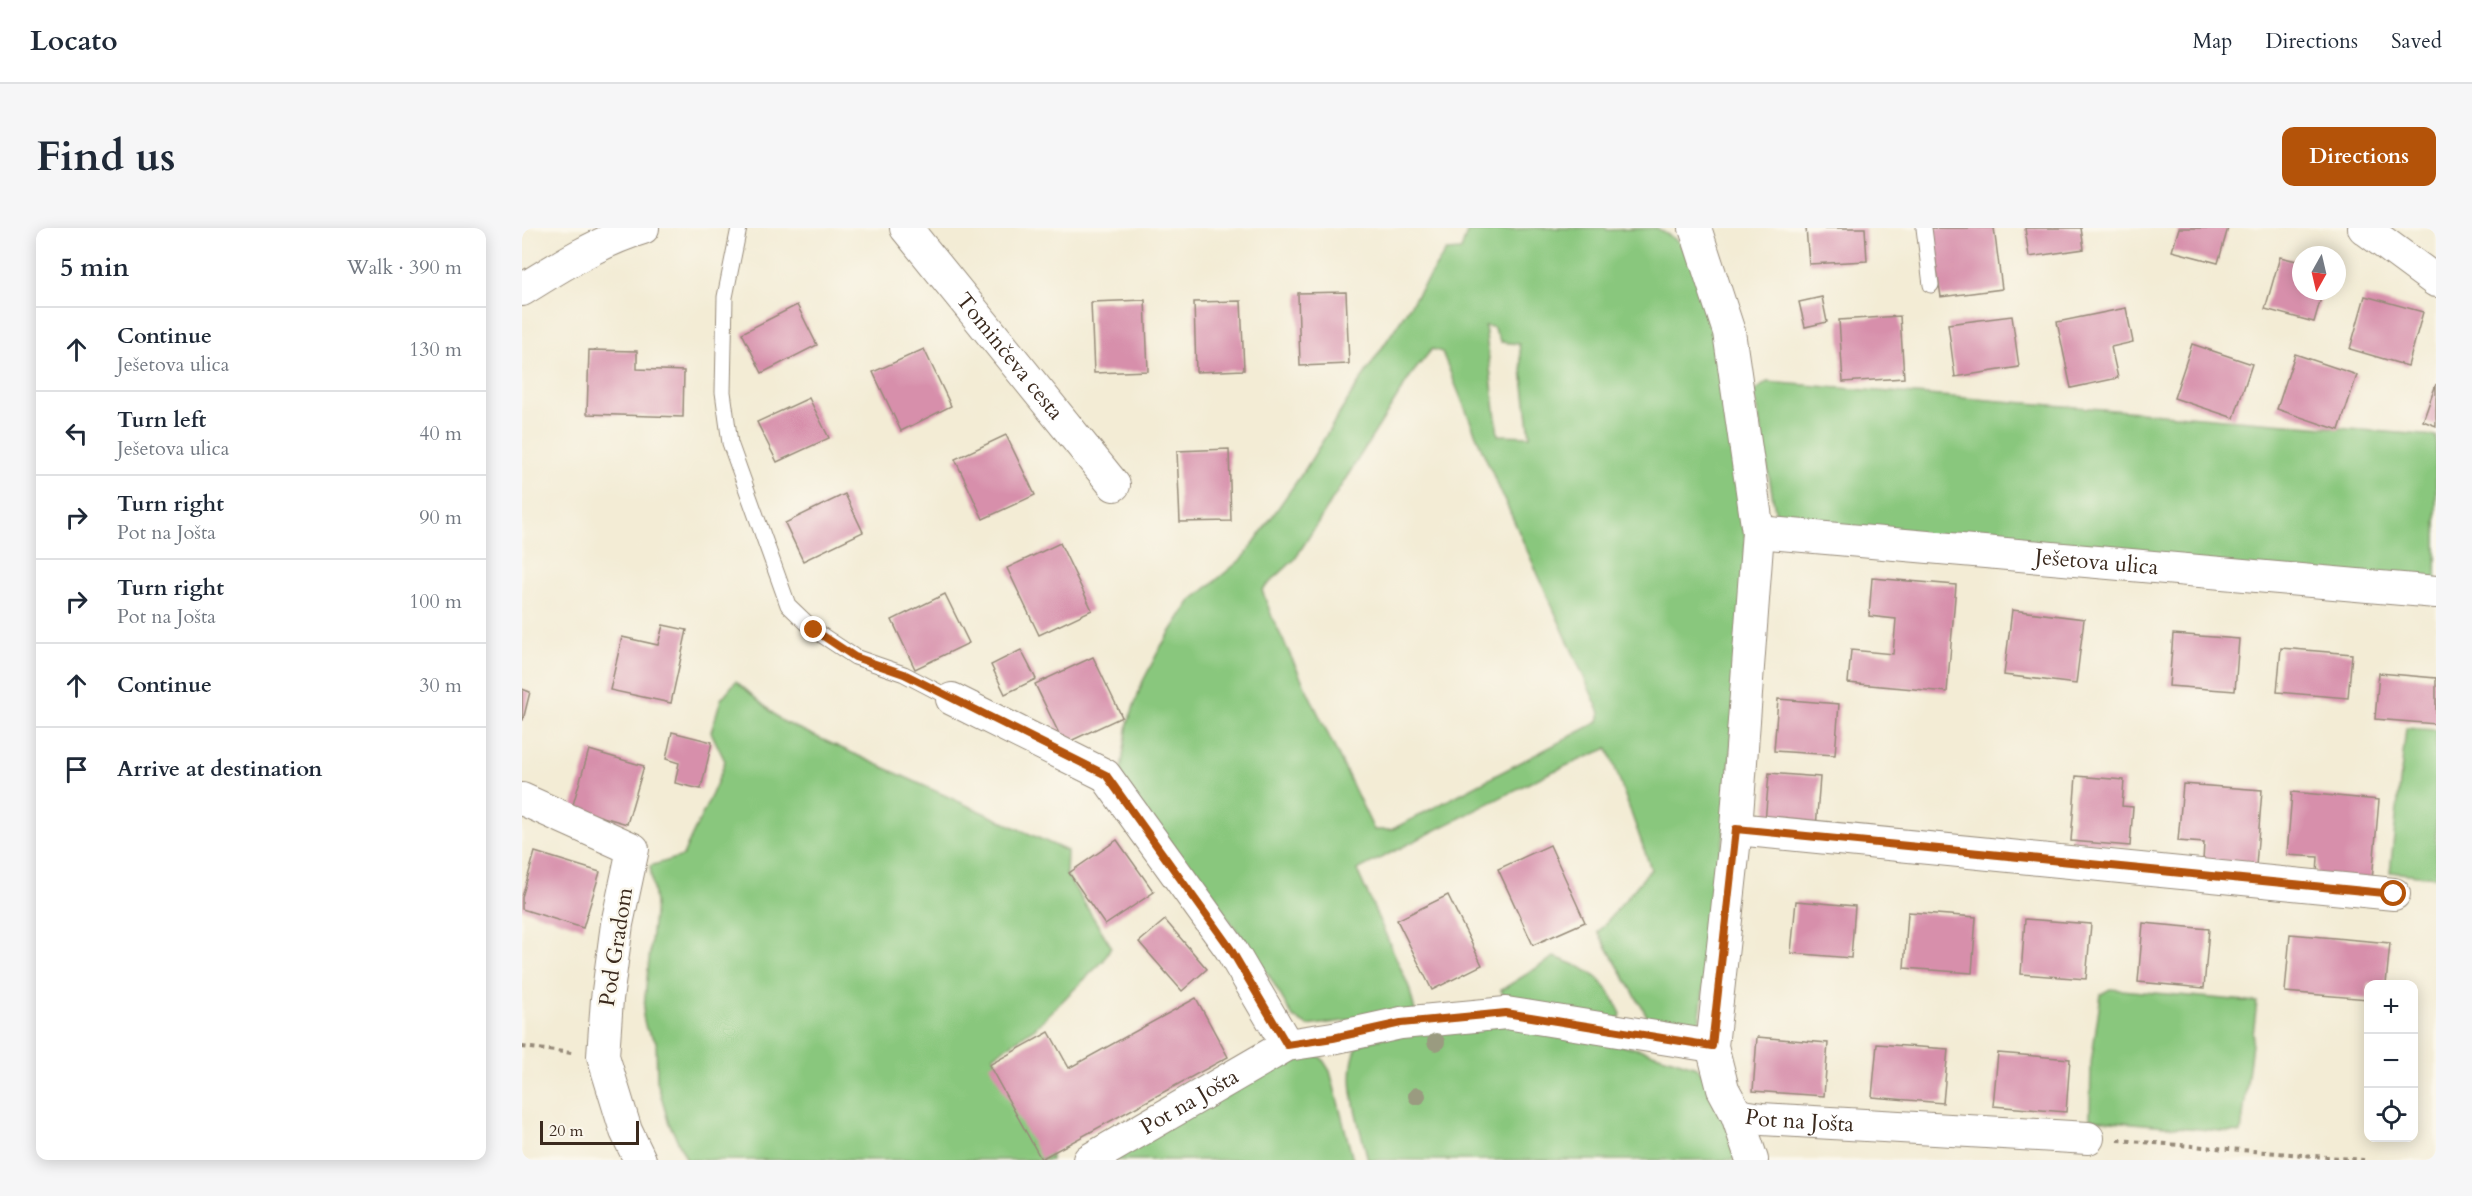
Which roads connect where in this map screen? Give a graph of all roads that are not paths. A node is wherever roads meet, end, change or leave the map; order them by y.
1 (643, 228) edge
2 (739, 228) edge
3 (906, 228) edge
4 (1695, 228) edge
5 (1924, 228) edge
6 (2373, 231) edge
7 (2436, 281) edge
8 (1931, 285) dead end
9 (522, 290) edge
10 (1114, 485) dead end
11 (1758, 532) junction
12 (2436, 592) edge
13 (952, 699) joint
14 (522, 799) edge
15 (1736, 829) junction
16 (2394, 894) dead end
17 (1287, 1045) junction
18 (1712, 1046) junction
19 (1737, 1115) junction
20 (2088, 1138) road end
21 (640, 1160) edge
22 (1089, 1160) edge
23 (1752, 1160) edge

1 - 9 street
2 - 13 lane
3 - 10 street, Tominčeva cesta
4 - 11 street
5 - 8 lane
6 - 7 street
11 - 12 street, Ješetova ulica
11 - 15 street
13 - 17 street
14 - 21 street, Pod Gradom
15 - 16 street
15 - 18 street
17 - 18 street, Pot na Jošta
17 - 22 street, Pot na Jošta
18 - 19 street, Pot na Jošta
19 - 20 street, Pot na Jošta
19 - 23 street

